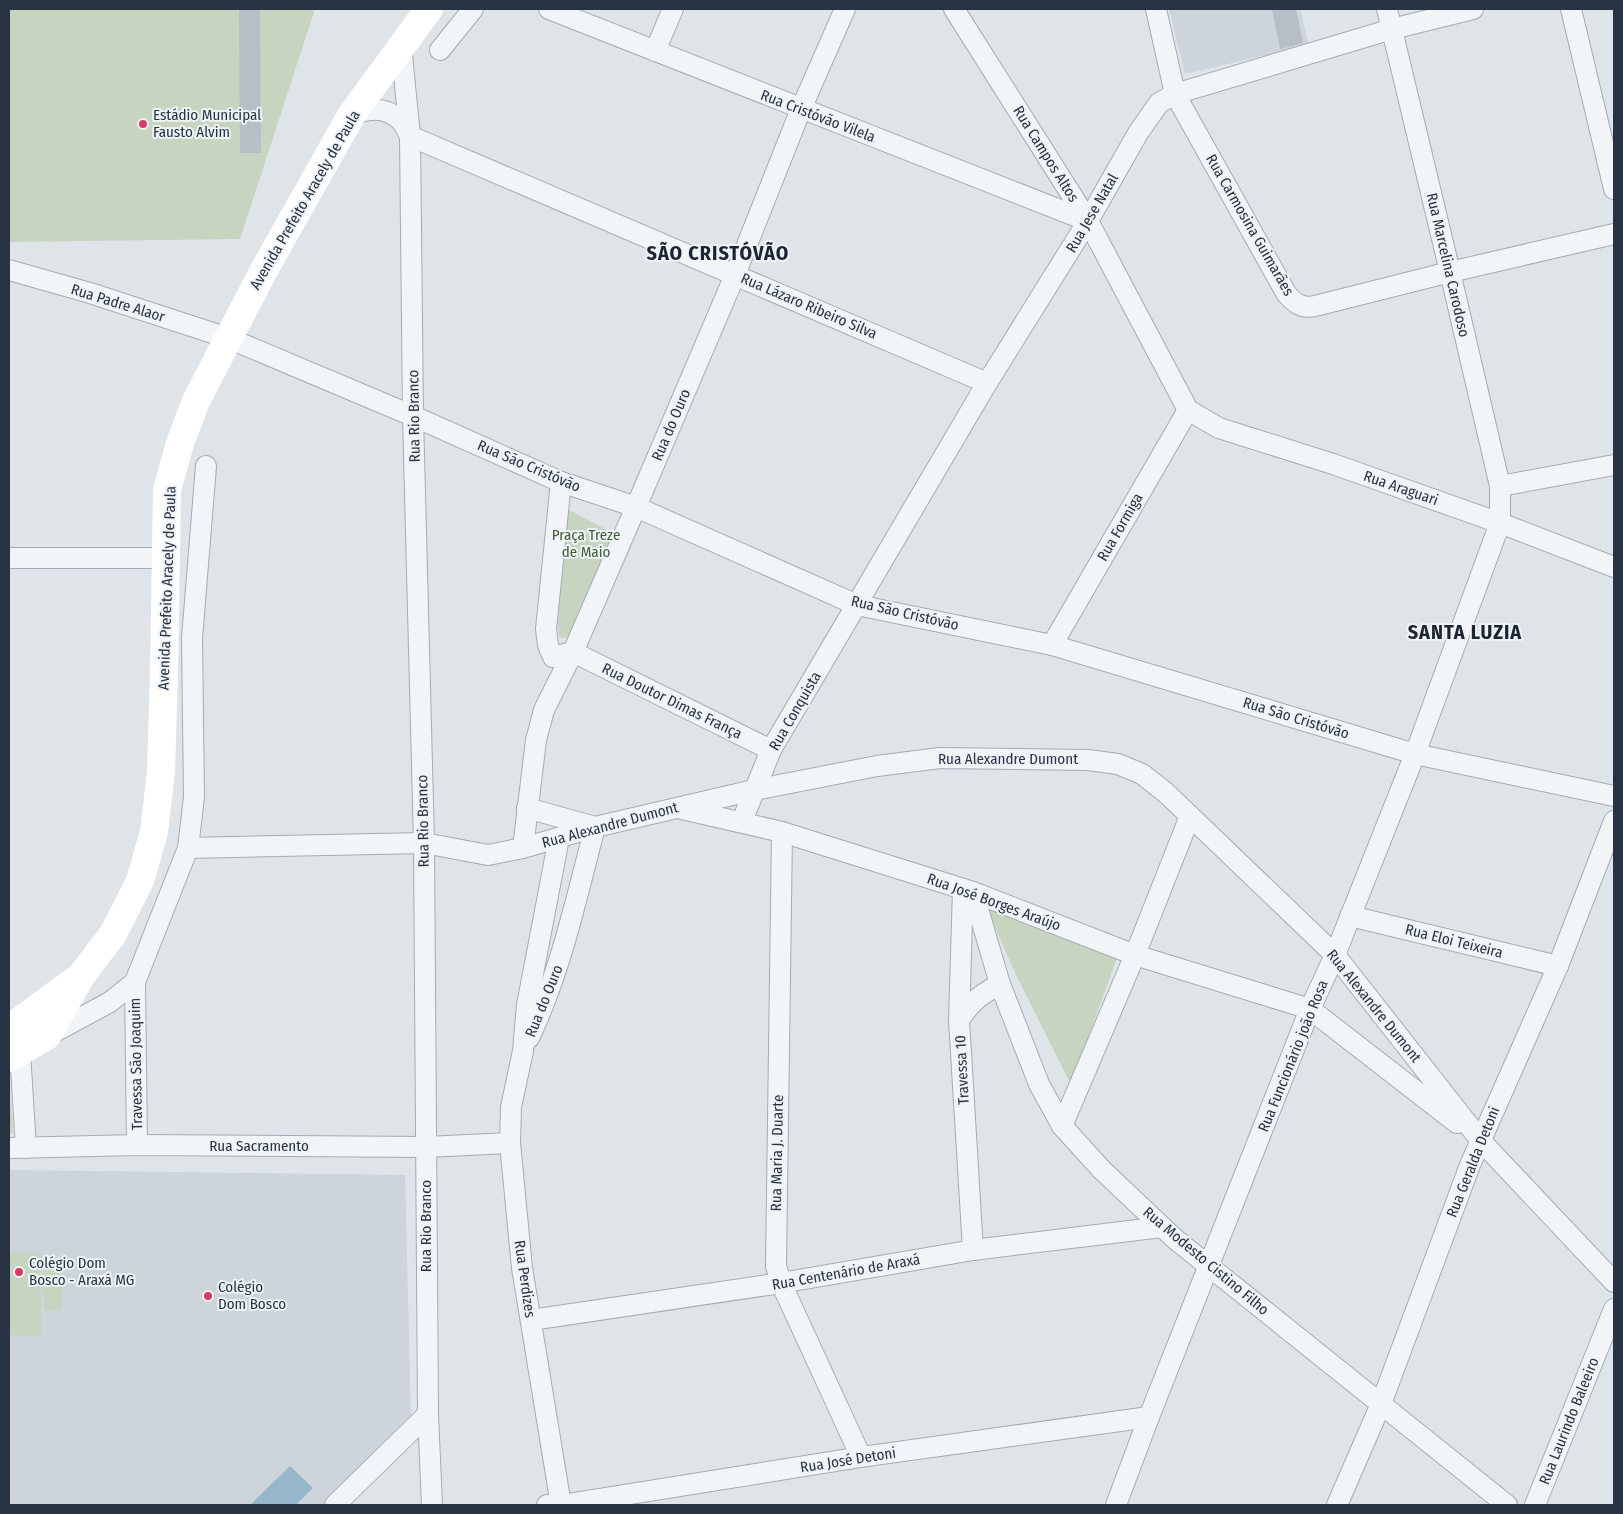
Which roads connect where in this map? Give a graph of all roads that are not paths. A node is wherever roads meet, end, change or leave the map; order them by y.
1 (429, 9) edge
2 (473, 9) edge
3 (549, 9) edge
4 (673, 9) edge
5 (845, 9) edge
6 (954, 9) edge
7 (1156, 9) edge
8 (1387, 9) edge
9 (1473, 9) edge
10 (1571, 9) edge
11 (1392, 29) junction
12 (402, 45) junction
13 (440, 50) dead end
14 (655, 51) junction
15 (1175, 94) junction
16 (802, 109) junction
17 (352, 114) junction
18 (410, 136) junction
19 (1614, 189) edge
20 (1088, 221) junction
21 (1614, 234) edge
22 (9, 270) edge
23 (1450, 272) junction
24 (735, 275) junction
25 (228, 338) junction
26 (987, 383) junction
27 (1188, 410) junction
28 (413, 416) junction
29 (1614, 465) edge
30 (206, 466) dead end
31 (561, 482) junction
32 (1500, 486) junction
33 (636, 507) junction
34 (1500, 523) junction
35 (9, 558) edge
36 (167, 558) junction
37 (1614, 567) edge
38 (856, 605) junction
39 (1052, 645) junction
40 (573, 652) junction
41 (772, 750) junction
42 (1415, 754) junction
43 (754, 790) junction
44 (1614, 796) edge
45 (527, 808) junction
46 (675, 808) junction
47 (1190, 816) junction
48 (742, 821) junction
49 (1614, 822) edge
50 (595, 827) junction
51 (782, 832) junction
52 (559, 838) junction
53 (424, 843) junction
54 (188, 848) junction
55 (523, 848) junction
56 (968, 891) junction
57 (1350, 916) junction
58 (1135, 955) junction
59 (1335, 955) junction
60 (1558, 966) junction
61 (81, 976) junction
62 (135, 982) junction
63 (1000, 984) junction
64 (1310, 1008) junction
65 (959, 1020) junction
66 (47, 1036) junction
67 (13, 1046) edge
68 (523, 1052) junction
69 (1062, 1126) junction
70 (1481, 1141) junction
71 (510, 1143) junction
72 (137, 1145) junction
73 (426, 1147) junction
74 (17, 1148) edge
75 (1162, 1227) junction
76 (973, 1250) junction
77 (1209, 1266) junction
78 (1614, 1282) edge
79 (781, 1284) junction
80 (1614, 1308) edge
81 (531, 1320) junction
82 (1381, 1404) junction
83 (428, 1414) junction
84 (1149, 1417) junction
85 (861, 1457) junction
86 (335, 1505) edge
87 (432, 1505) edge
88 (547, 1505) edge
89 (561, 1505) edge
90 (1116, 1505) edge
91 (1338, 1505) edge
92 (1508, 1505) edge
93 (1535, 1505) edge

1 - 12 main road, Avenida Prefeito Aracely de Paula
2 - 13 street
3 - 14 street, Rua Cristóvão Vilela
4 - 14 street
5 - 16 street, Rua do Ouro
6 - 20 street, Rua Campos Altos
7 - 15 street, Rua Carmosina Guimarães
8 - 11 street, Rua Marcelina Carodoso
9 - 11 street, Rua Jese Natal
10 - 19 street
11 - 15 street, Rua Jese Natal
11 - 23 street, Rua Marcelina Carodoso
12 - 17 main road, Avenida Prefeito Aracely de Paula
12 - 18 street, Rua Rio Branco
14 - 16 street, Rua Cristóvão Vilela
15 - 20 street, Rua Jese Natal
15 - 23 street, Rua Carmosina Guimarães
16 - 20 street, Rua Cristóvão Vilela
16 - 24 street, Rua do Ouro
17 - 18 street
17 - 25 main road, Avenida Prefeito Aracely de Paula
18 - 24 street, Rua Lázaro Ribeiro Silva
18 - 28 street, Rua Rio Branco
20 - 26 street, Rua Jese Natal
20 - 27 street, Rua Campos Altos
21 - 23 street, Rua Carmosina Guimarães
22 - 25 street, Rua Padre Alaor
23 - 32 street, Rua Marcelina Carodoso
24 - 26 street, Rua Lázaro Ribeiro Silva
24 - 33 street, Rua do Ouro
25 - 28 street, Rua São Cristóvão
25 - 36 main road, Avenida Prefeito Aracely de Paula
26 - 38 street, Rua Jese Natal
27 - 34 street, Rua Araguari
27 - 39 street, Rua Formiga
28 - 31 street, Rua São Cristóvão
28 - 53 street, Rua Rio Branco
29 - 32 street
30 - 54 street, Avenida Prefeito Aracely de Paula
31 - 33 street, Rua São Cristóvão
31 - 40 street
32 - 34 street, Rua Marcelina Carodoso
33 - 38 street, Rua São Cristóvão
33 - 40 street, Rua do Ouro
34 - 37 street, Rua Araguari
34 - 42 street, Rua Funcionário joão Rosa
35 - 36 street
36 - 61 main road, Avenida Prefeito Aracely de Paula
38 - 39 street, Rua São Cristóvão
38 - 41 street, Rua Conquista
39 - 42 street, Rua São Cristóvão
40 - 41 street, Rua Doutor Dimas França
40 - 45 street, Rua do Ouro
41 - 43 street, Rua Conquista
42 - 44 street, Rua São Cristóvão
42 - 57 street, Rua Funcionário joão Rosa
43 - 46 street, Rua Alexandre Dumont
43 - 47 street, Rua Alexandre Dumont
43 - 48 street, Rua Conquista
45 - 50 street
45 - 55 street, Rua do Ouro
46 - 48 street, Rua José Borges Araújo
46 - 50 street, Rua Alexandre Dumont
47 - 58 street
47 - 59 street, Rua Alexandre Dumont
48 - 51 street, Rua José Borges Araújo
49 - 60 street, Rua Geralda Detoni
50 - 52 street, Rua Alexandre Dumont
50 - 68 street, Rua do Ouro
51 - 56 street, Rua José Borges Araújo
51 - 79 street, Rua Maria J. Duarte
52 - 55 street, Rua Alexandre Dumont
52 - 68 street, Rua do Ouro
53 - 54 street, Rua Alexandre Dumont
53 - 55 street, Rua Alexandre Dumont
53 - 73 street, Rua Rio Branco
54 - 62 street, Avenida Prefeito Aracely de Paula
56 - 58 street, Rua José Borges Araújo
56 - 63 street, Rua Modesto Cistino Filho
56 - 65 street, Travessa 10
57 - 59 street, Rua Funcionário joão Rosa
57 - 60 street, Rua Eloi Teixeira
58 - 64 street, Rua José Borges Araújo
58 - 69 street
59 - 64 street, Rua Funcionário joão Rosa
59 - 70 street, Rua Alexandre Dumont
60 - 70 street, Rua Geralda Detoni
61 - 66 main road, Avenida Prefeito Aracely de Paula
61 - 67 main road, Avenida Prefeito Aracely de Paula
62 - 66 street, Avenida Prefeito Aracely de Paula
62 - 72 street, Travessa São Joaquim
63 - 65 street
63 - 69 street, Rua Modesto Cistino Filho
64 - 70 street
64 - 77 street, Rua Funcionário joão Rosa
65 - 76 street, Travessa 10
66 - 67 main road, Avenida Prefeito Aracely de Paula
67 - 74 street
68 - 71 street, Rua Perdizes
69 - 75 street, Rua Modesto Cistino Filho
70 - 78 street, Rua Alexandre Dumont
70 - 82 street, Rua Geralda Detoni
71 - 73 street, Rua Sacramento
71 - 81 street, Rua Perdizes
72 - 73 street, Rua Sacramento
72 - 74 street, Rua Sacramento
73 - 83 street, Rua Rio Branco
75 - 76 street, Rua Centenário de Araxá
75 - 77 street, Rua Modesto Cistino Filho
76 - 79 street, Rua Centenário de Araxá
77 - 82 street, Rua Modesto Cistino Filho
77 - 84 street, Rua Funcionário joão Rosa
79 - 81 street, Rua Centenário de Araxá
79 - 85 street, Rua Maria J. Duarte
80 - 93 street, Rua Laurindo Baleeiro
81 - 89 street, Rua Perdizes
82 - 91 street, Rua Geralda Detoni
82 - 92 street, Rua Modesto Cistino Filho
83 - 86 street
83 - 87 street, Rua Rio Branco
84 - 85 street, Rua José Detoni
84 - 90 street, Rua Funcionário joão Rosa
85 - 89 street, Rua José Detoni
88 - 89 street, Rua José Detoni

